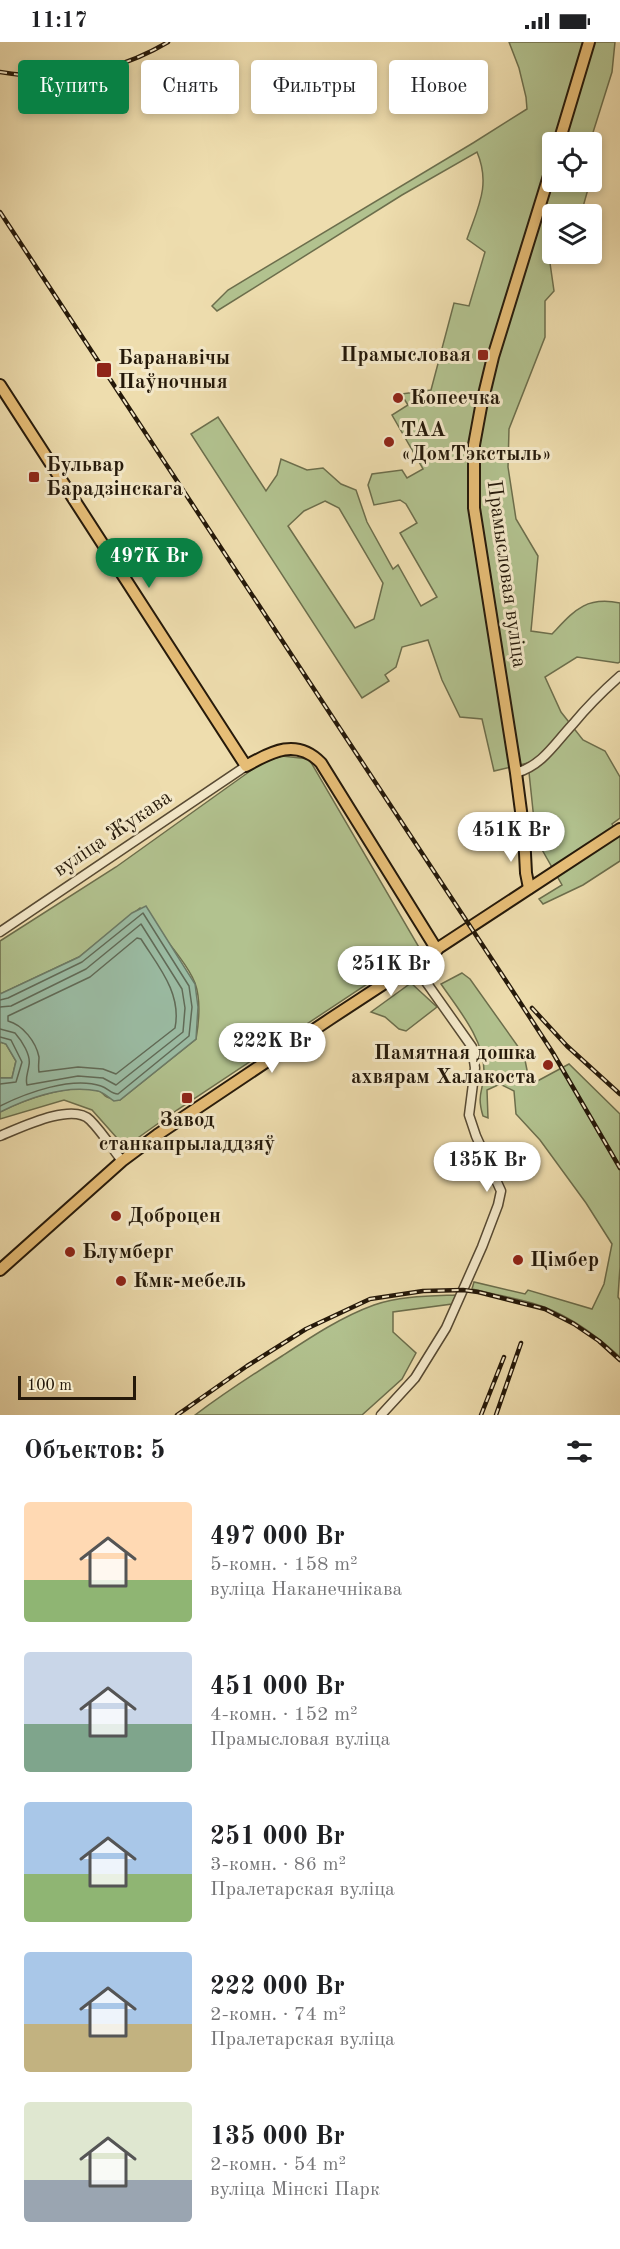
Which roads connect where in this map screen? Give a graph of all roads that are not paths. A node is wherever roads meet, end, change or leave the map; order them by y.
1 (589, 42) edge
2 (562, 132) edge
3 (544, 192) edge
4 (0, 385) edge
5 (620, 676) edge
6 (246, 766) junction
7 (516, 772) junction
8 (620, 829) edge
9 (530, 888) junction
10 (0, 932) edge
11 (437, 950) junction
12 (414, 965) junction
13 (0, 1136) edge
14 (122, 1161) junction
15 (0, 1270) edge
16 (381, 1415) edge

1 - 2 main road
3 - 7 main road, Прамысловая вуліца
4 - 6 main road
5 - 7 street
6 - 10 street, вуліца Жукава
6 - 11 main road
7 - 9 main road, Прамысловая вуліца
8 - 9 main road
9 - 11 main road
11 - 12 main road
12 - 14 main road
12 - 16 street
13 - 14 street
14 - 15 main road

